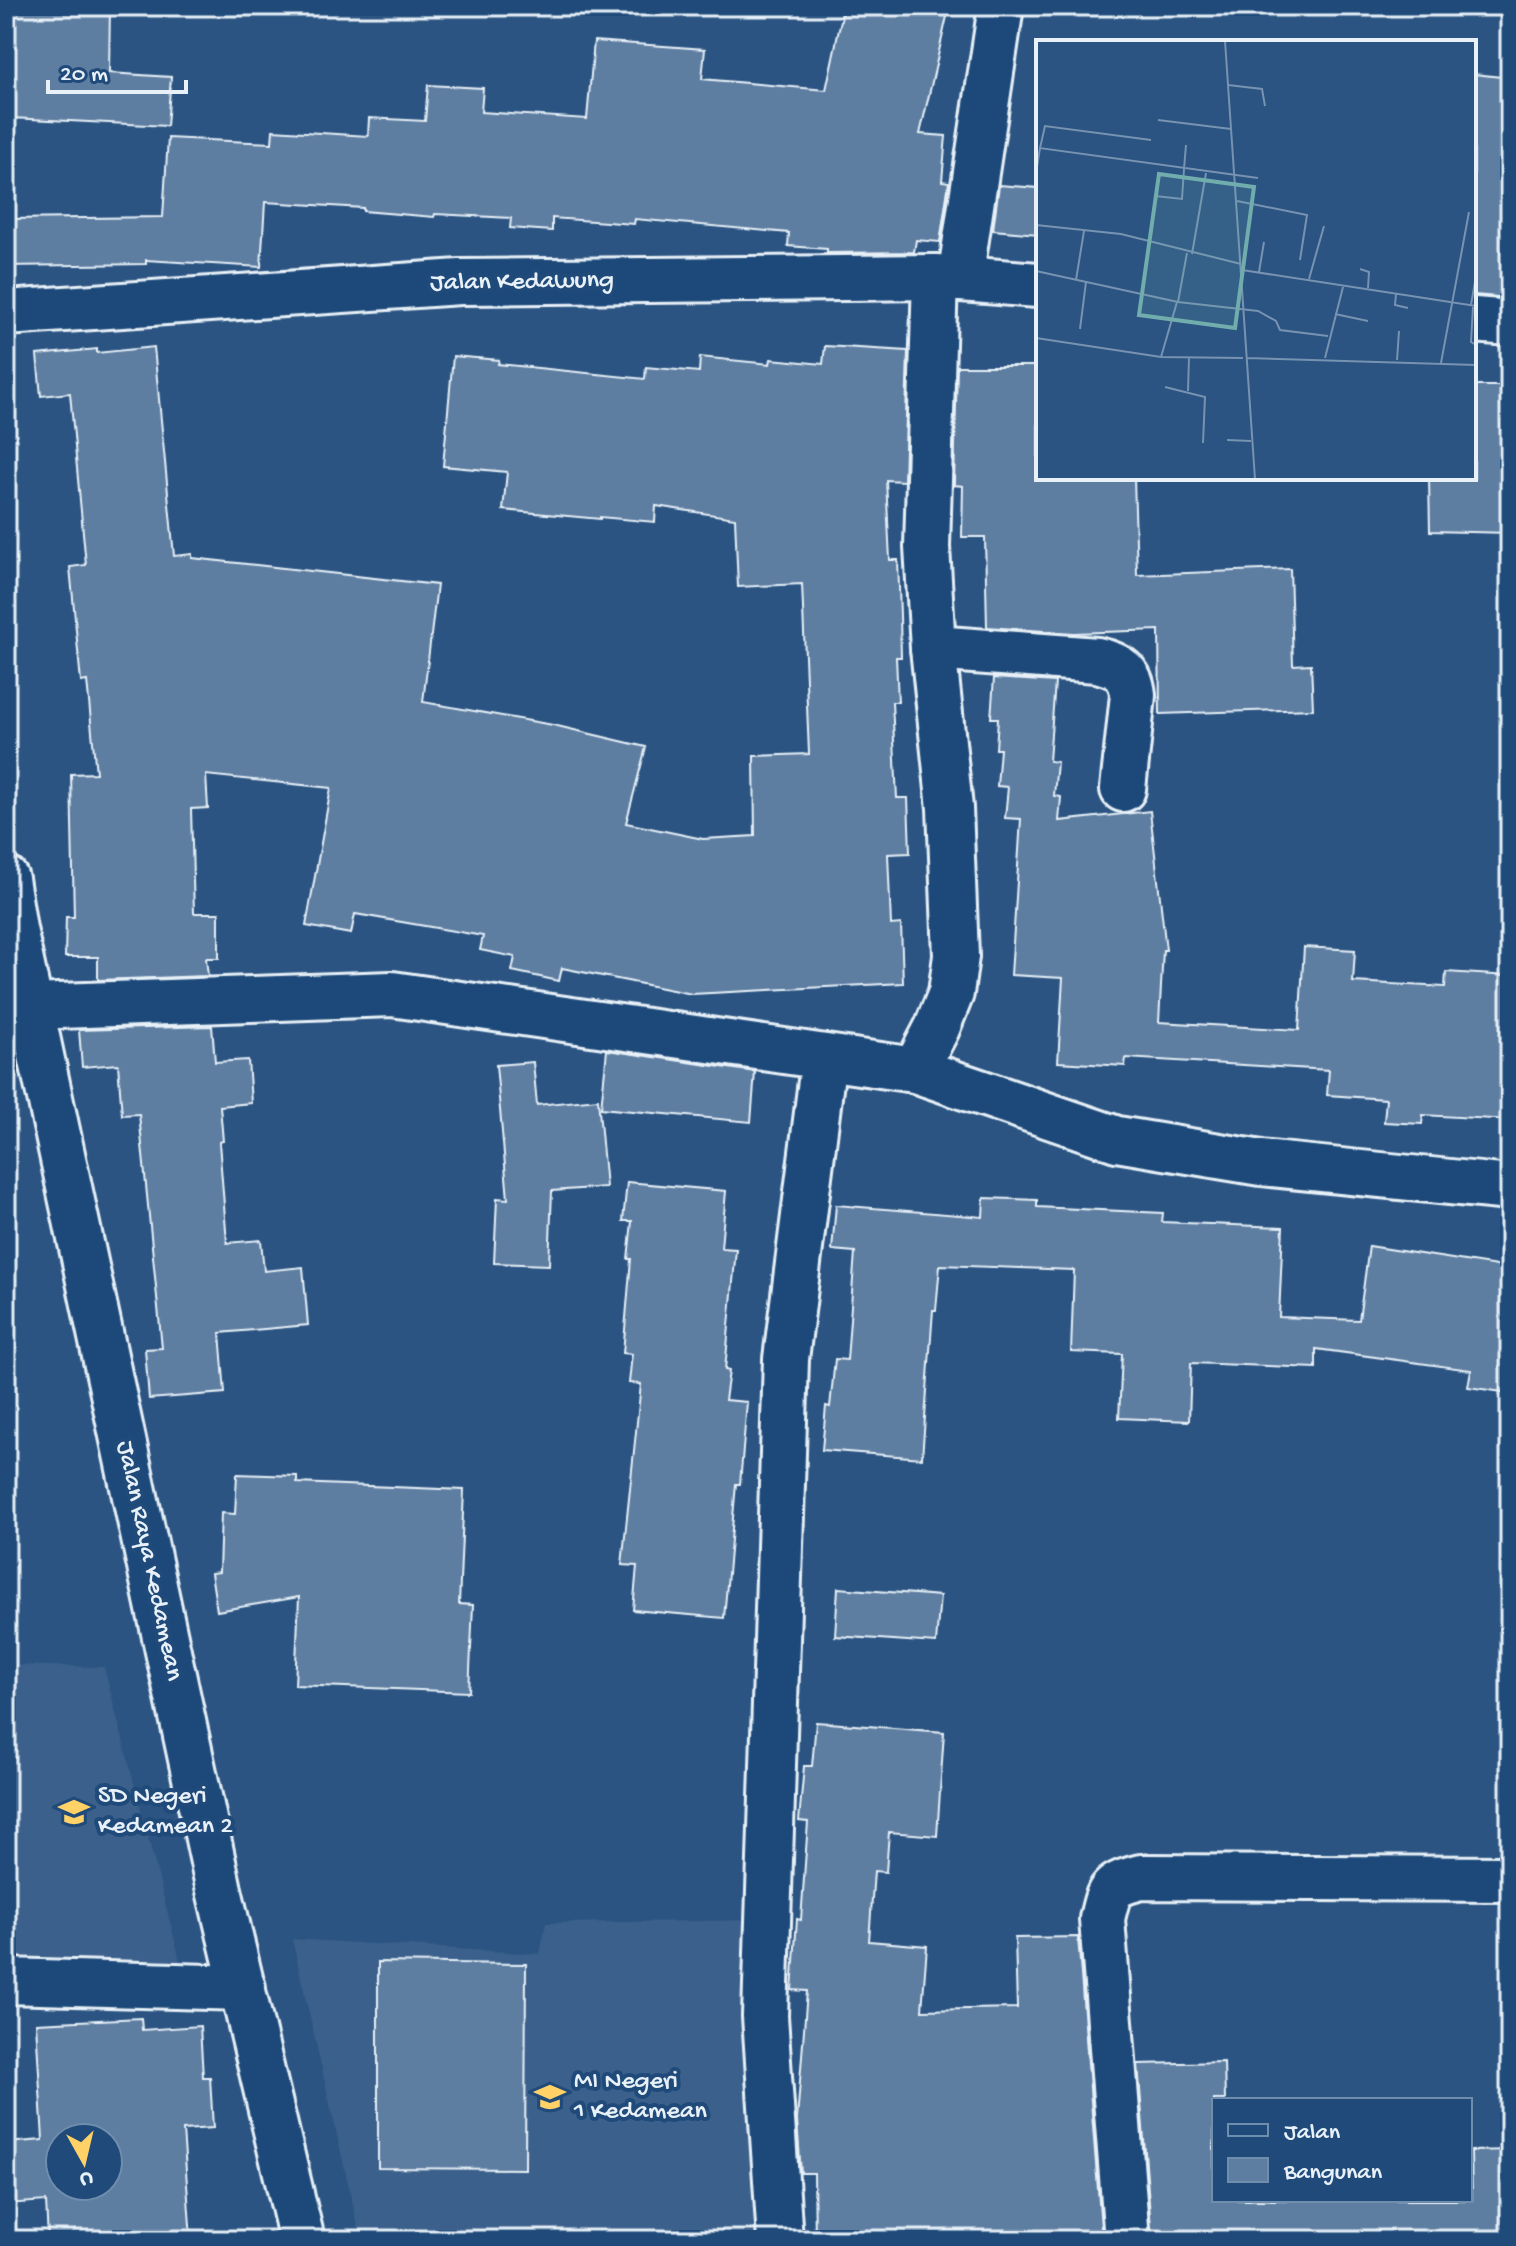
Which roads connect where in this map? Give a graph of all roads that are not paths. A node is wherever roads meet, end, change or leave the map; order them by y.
1 (1001, 6) edge
2 (948, 278) junction
3 (1036, 285) edge
4 (6, 313) edge
5 (1476, 320) edge
6 (1510, 323) edge
7 (933, 648) junction
8 (1123, 789) dead end
9 (6, 879) edge
10 (31, 1007) junction
11 (824, 1057) junction
12 (915, 1070) junction
13 (1510, 1188) edge
14 (1510, 1879) edge
15 (6, 1981) edge
16 (243, 1988) junction
17 (302, 2240) edge
18 (780, 2240) edge
19 (1127, 2240) edge

1 - 2 main road
2 - 3 main road, Jalan Kedawung
2 - 4 main road, Jalan Kedawung
2 - 7 main road
5 - 6 main road
7 - 8 main road
7 - 12 main road
9 - 10 main road, Jalan Raya Kedamean
10 - 11 main road
10 - 16 main road, Jalan Raya Kedamean
11 - 12 main road
11 - 18 main road
12 - 13 main road
14 - 19 main road
15 - 16 main road
16 - 17 main road, Jalan Raya Kedamean

